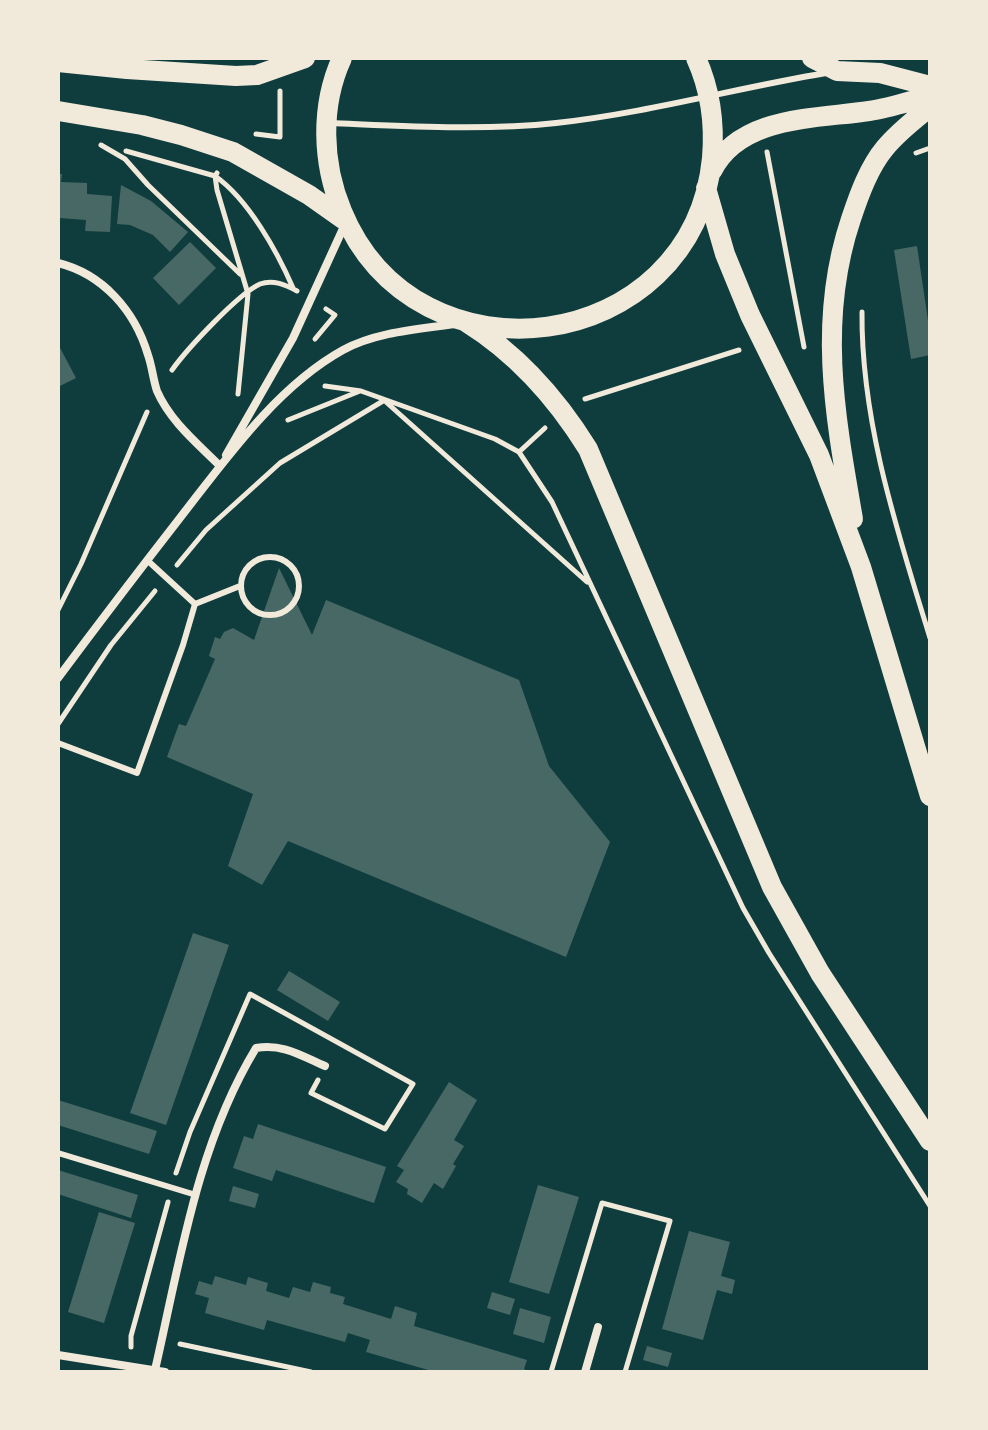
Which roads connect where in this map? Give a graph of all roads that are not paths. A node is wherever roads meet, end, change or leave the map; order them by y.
1 (305, 58) edge
2 (342, 58) edge
3 (696, 58) edge
4 (812, 58) edge
5 (58, 62) edge
6 (837, 71) junction
7 (930, 86) edge
8 (710, 96) junction
9 (930, 96) edge
10 (930, 107) edge
11 (58, 111) edge
12 (327, 123) junction
13 (708, 181) junction
14 (346, 221) junction
15 (58, 263) edge
16 (466, 322) junction
17 (220, 466) junction
18 (147, 560) junction
19 (861, 567) junction
20 (240, 586) junction
21 (195, 604) junction
22 (58, 678) edge
23 (58, 743) edge
24 (930, 796) edge
25 (325, 1066) road end
26 (930, 1141) edge
27 (58, 1153) edge
28 (196, 1195) junction
29 (598, 1327) dead end
30 (58, 1355) edge
31 (160, 1371) edge
32 (585, 1372) edge

1 - 5 main road
2 - 12 main road
3 - 8 main road
4 - 6 main road
6 - 7 main road
6 - 8 lane
8 - 12 lane
8 - 13 main road
9 - 13 main road
10 - 19 main road
11 - 14 main road
12 - 14 main road
13 - 16 main road
13 - 19 main road
14 - 16 main road
14 - 17 street
15 - 17 street
16 - 17 street
16 - 26 main road
17 - 18 street
18 - 21 lane
18 - 22 street
19 - 24 main road
20 - 20 lane
20 - 21 lane
21 - 23 lane
25 - 28 street
27 - 28 lane
28 - 31 street
29 - 32 street
30 - 31 street

